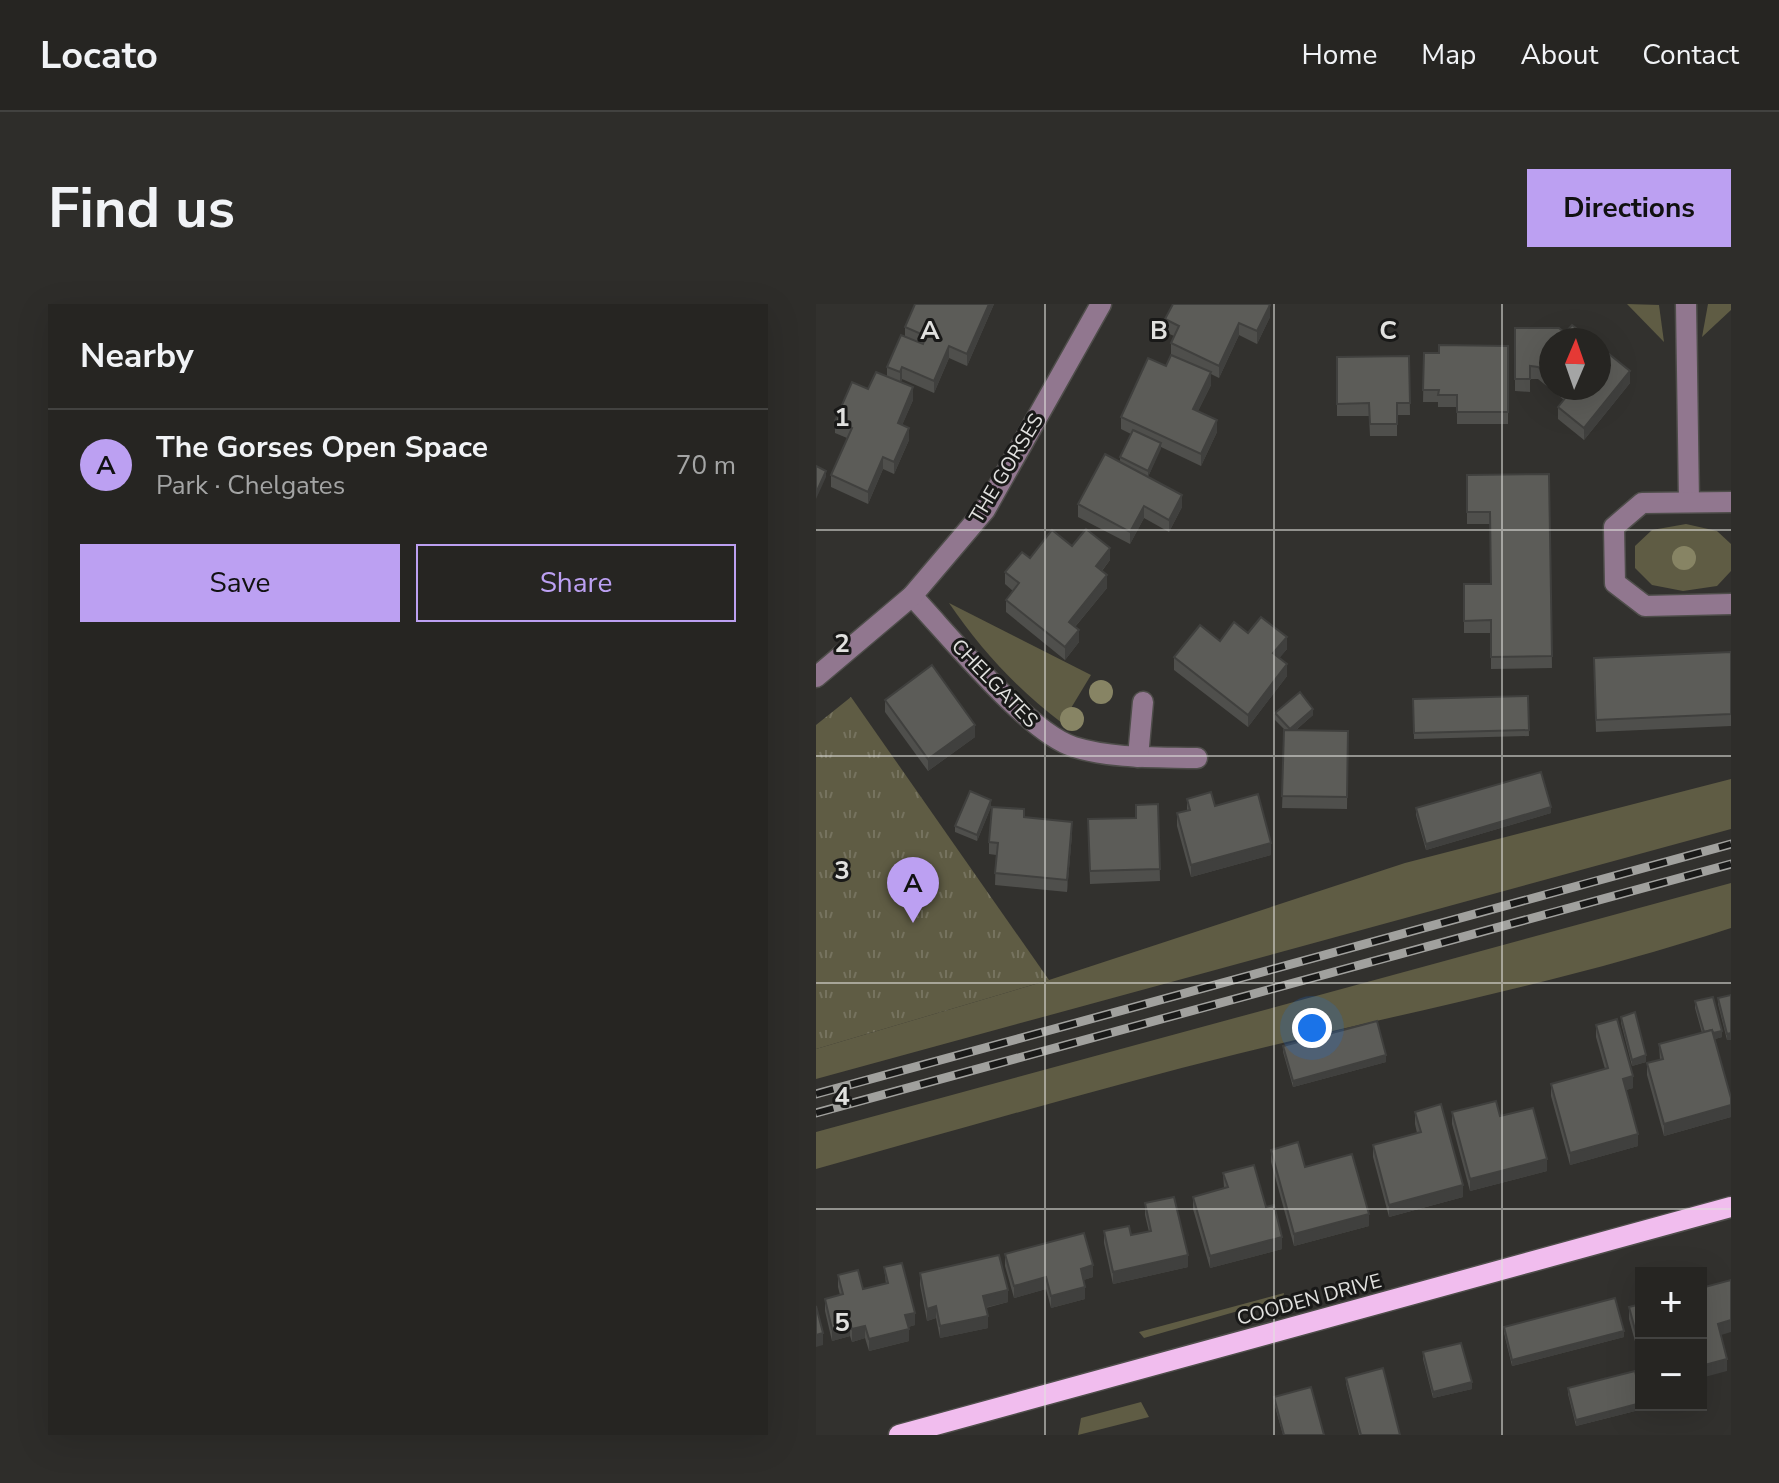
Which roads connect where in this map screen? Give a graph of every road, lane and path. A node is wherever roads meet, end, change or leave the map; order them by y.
1 (1101, 304) edge
2 (1686, 304) edge
3 (1689, 502) junction
4 (1731, 502) edge
5 (912, 596) junction
6 (1731, 604) edge
7 (816, 677) edge
8 (1143, 702) dead end
9 (1138, 757) junction
10 (1197, 758) dead end
11 (1731, 1207) edge
12 (899, 1435) edge

1 - 5 street, THE GORSES
2 - 3 street
3 - 4 street
3 - 6 street
5 - 7 street, THE GORSES
5 - 9 street, CHELGATES
8 - 9 street
9 - 10 street, CHELGATES
11 - 12 main road, COODEN DRIVE

